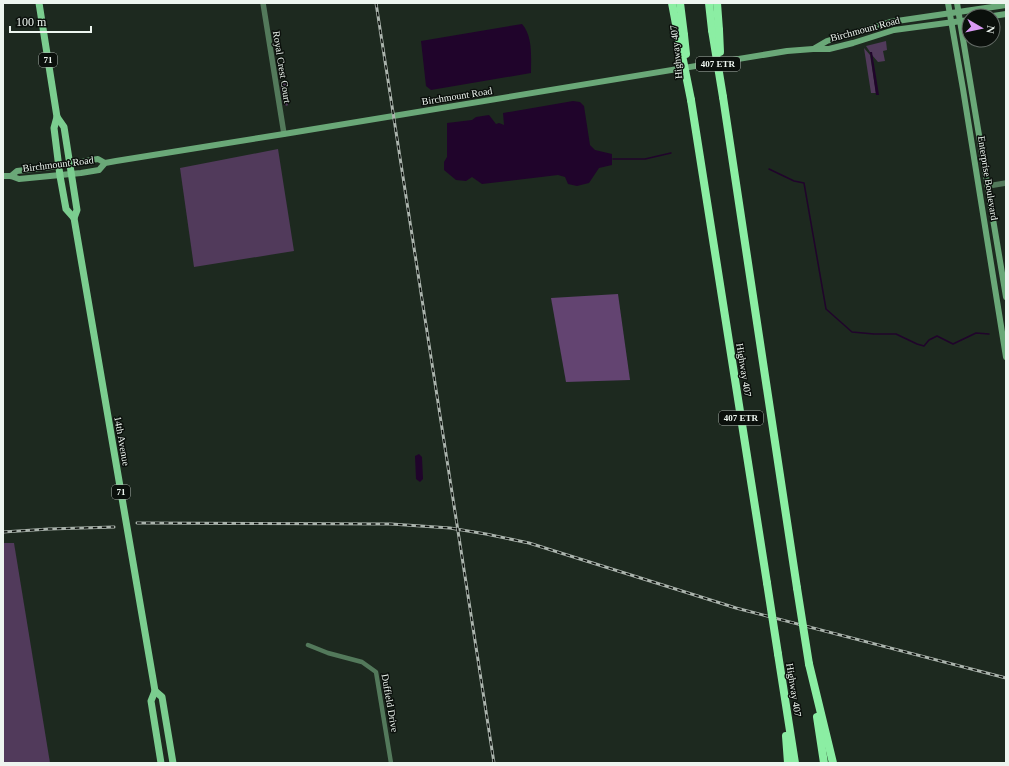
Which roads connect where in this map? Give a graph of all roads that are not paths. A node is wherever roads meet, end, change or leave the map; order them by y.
1 (40, 3) edge
2 (262, 3) edge
3 (672, 3) edge
4 (680, 3) edge
5 (709, 3) edge
6 (717, 3) edge
7 (948, 3) edge
8 (957, 3) edge
9 (1006, 5) edge
10 (950, 12) junction
11 (958, 12) junction
12 (960, 21) junction
13 (951, 22) junction
14 (716, 30) junction
15 (681, 35) junction
16 (813, 48) junction
17 (57, 117) junction
18 (284, 134) junction
19 (105, 163) junction
20 (69, 164) junction
21 (58, 166) junction
22 (71, 174) junction
23 (3, 176) edge
24 (11, 176) junction
25 (60, 176) junction
26 (1006, 183) edge
27 (988, 186) junction
28 (979, 187) junction
29 (74, 218) junction
30 (1006, 297) edge
31 (1006, 357) edge
32 (308, 645) dead end
33 (778, 654) junction
34 (809, 664) junction
35 (155, 691) junction
36 (161, 763) edge
37 (173, 763) edge
38 (391, 763) edge
39 (788, 763) edge
40 (795, 763) edge
41 (824, 763) edge
42 (833, 763) edge

1 - 17 main road, 14th Avenue / 71
2 - 18 street, Royal Crest Court
3 - 15 highway
4 - 15 highway, Highway 407 / 407 ETR
5 - 14 highway, Highway 407 / 407 ETR
6 - 14 highway
7 - 10 main road, Enterprise Boulevard
8 - 11 main road, Enterprise Boulevard
9 - 11 main road, Birchmount Road
10 - 11 main road, Birchmount Road
10 - 13 main road, Enterprise Boulevard
10 - 16 main road, Birchmount Road
11 - 12 main road, Enterprise Boulevard
12 - 13 main road, Birchmount Road
12 - 27 main road, Enterprise Boulevard
13 - 16 main road, Birchmount Road
13 - 28 main road, Enterprise Boulevard
14 - 34 highway, Highway 407 / 407 ETR, bridge
15 - 33 highway, Highway 407 / 407 ETR, bridge
16 - 18 main road, Birchmount Road
17 - 20 main road, 14th Avenue / 71
17 - 21 main road, 14th Avenue / 71
18 - 19 main road, Birchmount Road
19 - 20 main road, Birchmount Road
19 - 22 main road, Birchmount Road
20 - 21 main road, Birchmount Road
20 - 22 main road, 14th Avenue / 71
21 - 24 main road, Birchmount Road
21 - 25 main road, 14th Avenue / 71
22 - 25 main road, Birchmount Road
22 - 29 main road, 14th Avenue / 71
23 - 24 main road, Birchmount Road
24 - 25 main road, Birchmount Road
25 - 29 main road, 14th Avenue / 71
26 - 27 street
27 - 28 street
27 - 30 main road, Enterprise Boulevard
28 - 31 main road, Enterprise Boulevard
29 - 35 main road, 14th Avenue / 71
32 - 38 street, Duffield Drive
33 - 39 highway
33 - 40 highway, Highway 407 / 407 ETR
34 - 41 highway, Highway 407 / 407 ETR
34 - 42 highway
35 - 36 main road, 14th Avenue / 71
35 - 37 main road, 14th Avenue / 71

